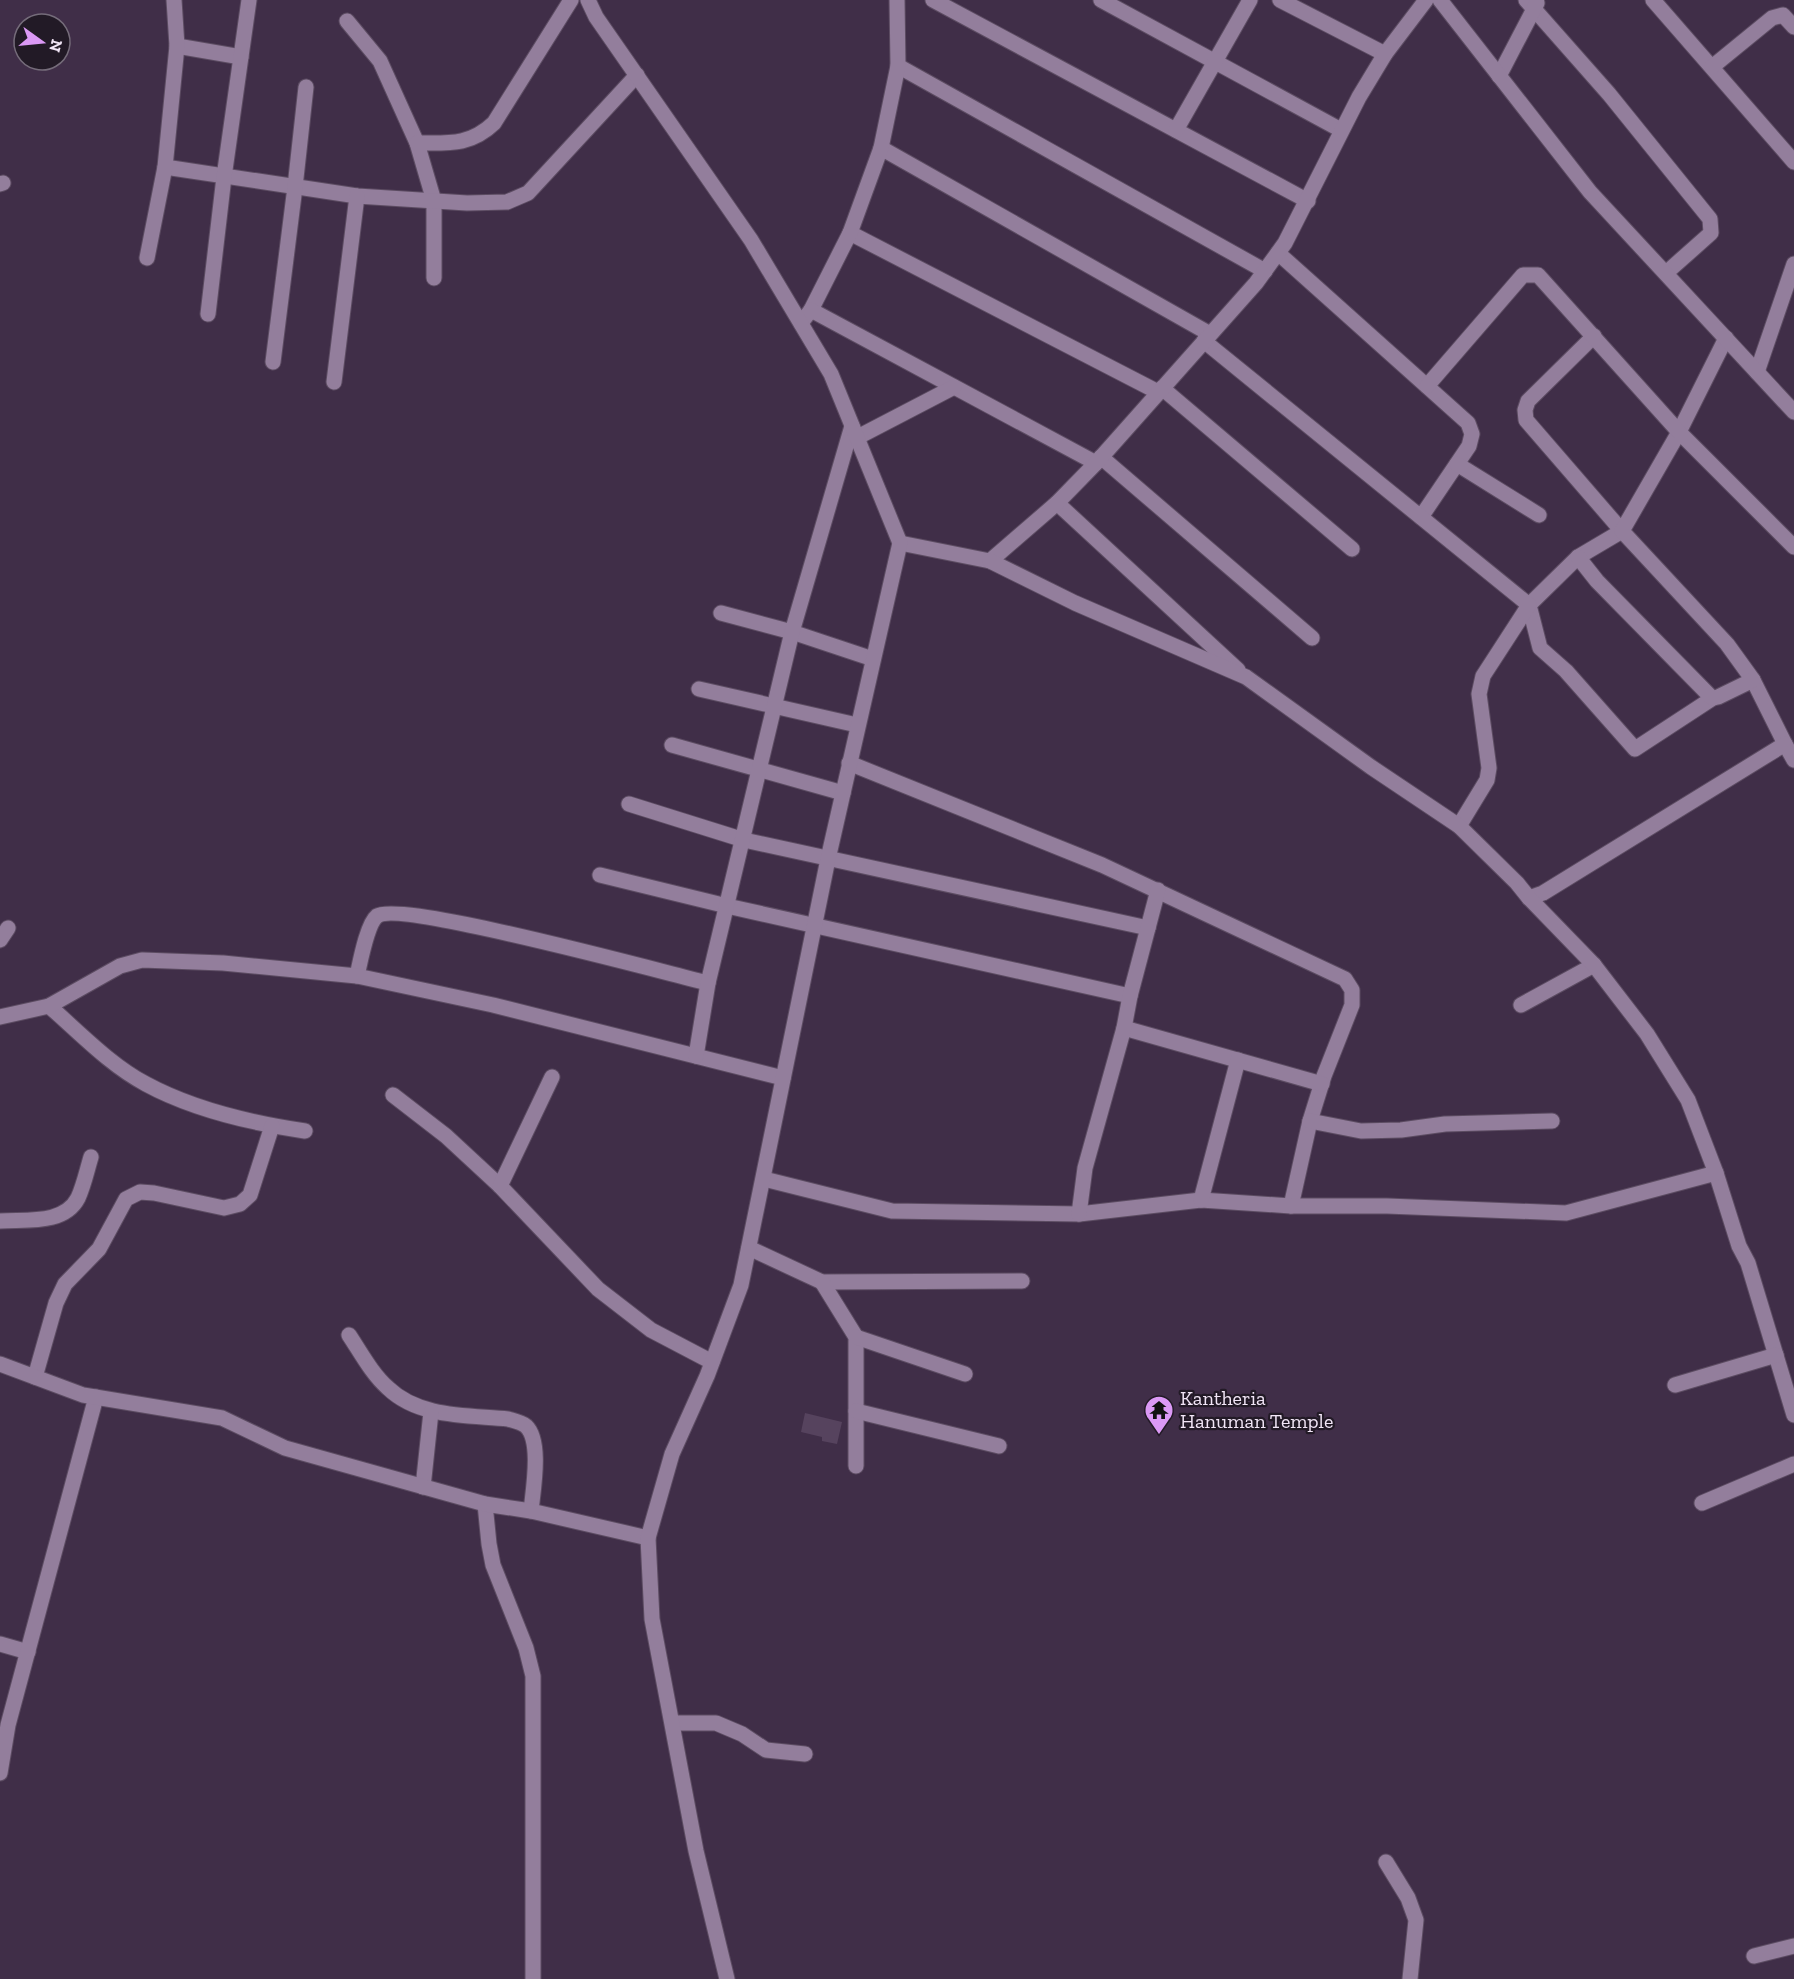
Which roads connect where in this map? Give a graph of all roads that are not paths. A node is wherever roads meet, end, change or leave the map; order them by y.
1 (174, 0) edge
2 (249, 0) edge
3 (571, 0) edge
4 (588, 0) edge
5 (897, 0) edge
6 (933, 0) edge
7 (1101, 0) edge
8 (1250, 0) edge
9 (1280, 0) edge
10 (1426, 0) edge
11 (1440, 0) edge
12 (1653, 0) edge
13 (1533, 3) edge
14 (347, 21) dead end
15 (1794, 27) edge
16 (177, 46) junction
17 (1385, 54) junction
18 (241, 57) junction
19 (1216, 62) junction
20 (898, 66) junction
21 (1712, 67) junction
22 (637, 75) junction
23 (1499, 76) junction
24 (306, 87) dead end
25 (1176, 130) junction
26 (1341, 130) junction
27 (417, 143) junction
28 (881, 148) junction
29 (1794, 162) edge
30 (165, 167) junction
31 (224, 177) junction
32 (295, 187) junction
33 (357, 196) junction
34 (434, 201) junction
35 (1308, 201) junction
36 (850, 233) junction
37 (1278, 253) junction
38 (147, 258) dead end
39 (1794, 264) edge
40 (1265, 271) junction
41 (1666, 273) junction
42 (434, 278) dead end
43 (811, 310) junction
44 (208, 314) dead end
45 (801, 323) junction
46 (1594, 336) junction
47 (1207, 338) junction
48 (1726, 338) junction
49 (273, 362) dead end
50 (1757, 372) junction
51 (333, 382) dead end
52 (1427, 386) junction
53 (954, 387) junction
54 (1160, 390) junction
55 (1794, 412) edge
56 (854, 432) junction
57 (1679, 432) junction
58 (1098, 460) junction
59 (1457, 464) junction
60 (1057, 502) junction
61 (1539, 514) dead end
62 (1421, 517) junction
63 (1622, 531) junction
64 (900, 543) junction
65 (1794, 547) edge
66 (1353, 549) dead end
67 (1578, 557) junction
68 (990, 561) junction
69 (1529, 605) junction
70 (721, 613) dead end
71 (792, 632) junction
72 (1312, 638) dead end
73 (873, 659) junction
74 (1246, 677) junction
75 (1753, 680) junction
76 (699, 689) dead end
77 (1713, 698) junction
78 (776, 705) junction
79 (857, 725) junction
80 (1785, 744) junction
81 (672, 745) dead end
82 (1794, 760) edge
83 (849, 763) junction
84 (760, 771) junction
85 (843, 793) junction
86 (629, 804) dead end
87 (1459, 826) junction
88 (744, 840) junction
89 (828, 860) junction
90 (600, 875) dead end
91 (1158, 890) junction
92 (1529, 898) junction
93 (728, 906) junction
94 (814, 925) junction
95 (1148, 928) junction
96 (1594, 965) junction
97 (357, 976) junction
98 (708, 983) junction
99 (1130, 996) junction
100 (1521, 1005) dead end
101 (49, 1006) junction
102 (0, 1017) edge
103 (1124, 1028) junction
104 (696, 1056) junction
105 (1238, 1060) junction
106 (552, 1077) dead end
107 (783, 1078) junction
108 (1322, 1084) junction
109 (393, 1095) dead end
110 (1552, 1120) dead end
111 (1310, 1121) junction
112 (272, 1126) junction
113 (305, 1131) dead end
114 (91, 1157) dead end
115 (1716, 1173) junction
116 (764, 1179) junction
117 (500, 1186) junction
118 (1201, 1200) junction
119 (1291, 1206) junction
120 (1079, 1214) junction
121 (0, 1221) edge
122 (749, 1248) junction
123 (1022, 1281) dead end
124 (822, 1282) junction
125 (349, 1335) dead end
126 (856, 1337) junction
127 (1776, 1355) junction
128 (712, 1362) junction
129 (0, 1364) edge
130 (965, 1374) dead end
131 (35, 1377) junction
132 (1675, 1385) dead end
133 (96, 1397) junction
134 (856, 1411) junction
135 (431, 1412) junction
136 (1794, 1415) edge
137 (999, 1446) dead end
138 (1794, 1464) edge
139 (856, 1466) dead end
140 (423, 1486) junction
141 (1702, 1503) dead end
142 (485, 1504) junction
143 (531, 1511) junction
144 (648, 1538) junction
145 (0, 1644) edge
146 (28, 1652) junction
147 (673, 1723) junction
148 (806, 1754) dead end
149 (0, 1773) edge
150 (1386, 1862) dead end
151 (1794, 1946) edge
152 (1755, 1956) dead end
153 (729, 1978) edge
154 (533, 1979) edge
155 (1410, 1979) edge

1 - 16 street
2 - 18 street
3 - 27 street
4 - 22 street
5 - 20 street
6 - 25 street
7 - 19 street
8 - 19 street
9 - 17 street
10 - 17 street
11 - 23 street
12 - 21 street
13 - 23 street
13 - 41 street
14 - 27 street
15 - 21 street
16 - 18 street
16 - 30 street
17 - 26 street
18 - 31 street
19 - 25 street
19 - 26 street
20 - 28 street
20 - 40 street
21 - 29 street
22 - 34 street
22 - 45 street
23 - 41 street
24 - 32 street
25 - 35 street
26 - 35 street
27 - 34 street
28 - 36 street
28 - 47 street
30 - 31 street
30 - 38 street
31 - 32 street
31 - 44 street
32 - 33 street
32 - 49 street
33 - 34 street
33 - 51 street
34 - 42 street
35 - 37 street
36 - 43 street
36 - 54 street
37 - 40 street
37 - 52 street
39 - 50 street
40 - 47 street
41 - 48 street
43 - 45 street
43 - 53 street
45 - 56 street
46 - 52 street
46 - 57 street
46 - 63 street
47 - 54 street
47 - 62 street
48 - 50 street
48 - 57 street
50 - 55 street
52 - 59 street
53 - 56 street
53 - 58 street
54 - 58 street
54 - 66 street
56 - 64 street
56 - 71 street
57 - 63 street
57 - 65 street
58 - 60 street
58 - 72 street
59 - 61 street
59 - 62 street
60 - 68 street
60 - 74 street
62 - 69 street
63 - 67 street
63 - 75 street
64 - 68 street
64 - 73 street
67 - 69 street
67 - 77 street
68 - 74 street
69 - 77 street
69 - 87 street
70 - 71 street
71 - 73 street
71 - 78 street
73 - 79 street
74 - 87 street
75 - 77 street
75 - 80 street
76 - 78 street
78 - 79 street
78 - 84 street
79 - 83 street
80 - 82 street
80 - 92 street
81 - 84 street
83 - 85 street
83 - 91 street
84 - 85 street
84 - 88 street
85 - 89 street
86 - 88 street
87 - 92 street
88 - 89 street
88 - 93 street
89 - 94 street
89 - 95 street
90 - 93 street
91 - 95 street
91 - 108 street
92 - 96 street
93 - 94 street
93 - 98 street
94 - 99 street
94 - 107 street
95 - 99 street
96 - 100 street
96 - 115 street
97 - 98 street
97 - 101 street
97 - 104 street
98 - 104 street
99 - 103 street
101 - 102 street
101 - 112 street
103 - 105 street
103 - 120 street
104 - 107 street
105 - 108 street
105 - 118 street
106 - 117 street
107 - 116 street
108 - 111 street
109 - 117 street
110 - 111 street
111 - 119 street
112 - 113 street
112 - 131 street
114 - 121 street
115 - 119 street
115 - 127 street
116 - 120 street
116 - 122 street
117 - 128 street
118 - 119 street
118 - 120 street
122 - 124 street
122 - 128 street
123 - 124 street
124 - 126 street
125 - 135 street
126 - 130 street
126 - 134 street
127 - 132 street
127 - 136 street
128 - 144 street
129 - 131 street
131 - 133 street
133 - 140 street
133 - 146 street
134 - 137 street
134 - 139 street
135 - 140 street
135 - 143 street
138 - 141 street
140 - 142 street
142 - 143 street
142 - 154 street
143 - 144 street
144 - 147 street
145 - 146 street
146 - 149 street
147 - 148 street
147 - 153 street
150 - 155 street
151 - 152 street

